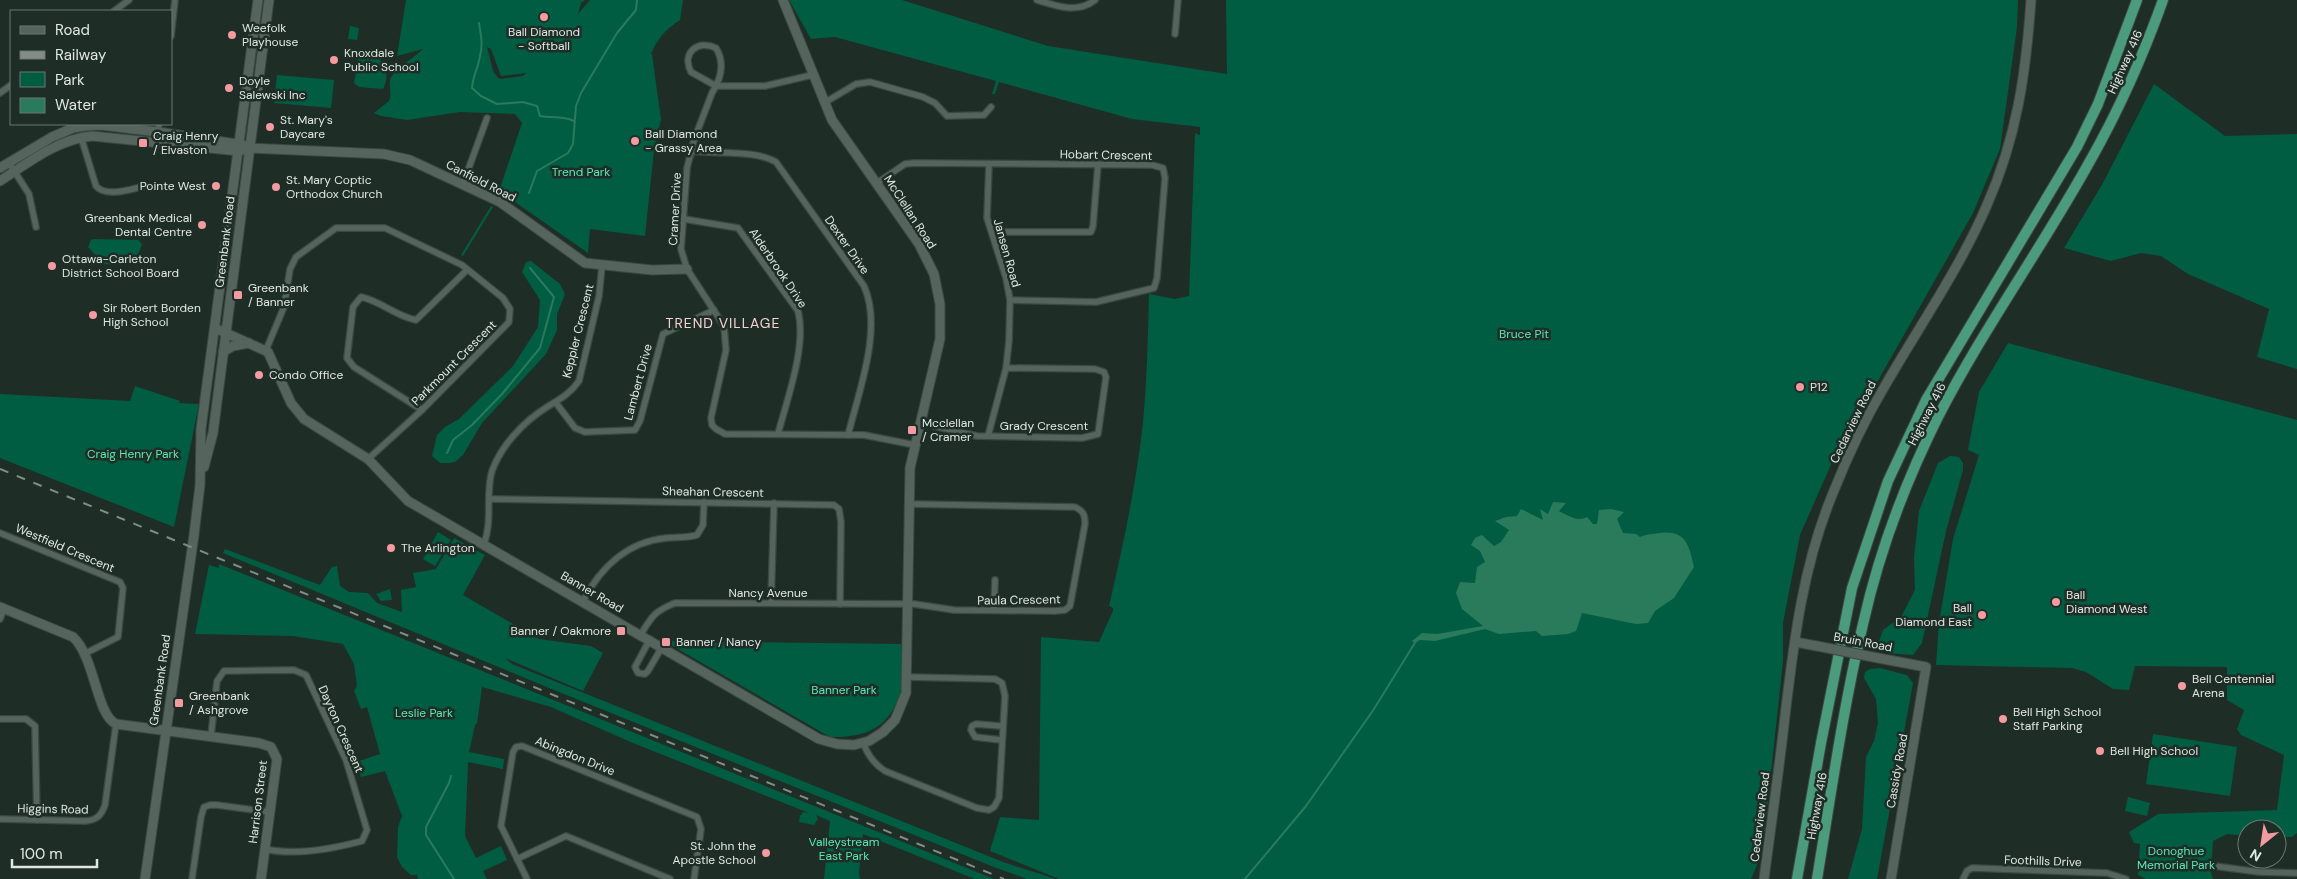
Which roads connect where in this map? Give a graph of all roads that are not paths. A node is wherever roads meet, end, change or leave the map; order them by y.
1 (129, 0) edge
2 (175, 0) edge
3 (258, 0) edge
4 (269, 0) edge
5 (783, 0) edge
6 (1038, 0) edge
7 (1095, 0) edge
8 (1178, 0) edge
9 (2031, 0) edge
10 (2137, 0) edge
11 (2163, 0) edge
12 (115, 10) edge
13 (172, 27) edge
14 (1174, 34) dead end
15 (263, 53) junction
16 (252, 54) junction
17 (812, 75) junction
18 (716, 86) junction
19 (824, 103) junction
20 (991, 107) dead end
21 (487, 118) dead end
22 (158, 128) edge
23 (81, 137) junction
24 (156, 143) junction
25 (239, 147) junction
26 (250, 148) junction
27 (691, 151) junction
28 (9, 163) junction
29 (988, 164) junction
30 (1098, 164) junction
31 (0, 168) edge
32 (14, 171) junction
33 (0, 181) edge
34 (877, 183) junction
35 (463, 184) junction
36 (145, 186) dead end
37 (684, 219) junction
38 (36, 226) dead end
39 (992, 232) junction
40 (602, 266) junction
41 (686, 269) junction
42 (467, 270) junction
43 (1010, 300) junction
44 (714, 310) junction
45 (215, 328) junction
46 (226, 333) junction
47 (252, 343) junction
48 (266, 350) junction
49 (223, 352) junction
50 (1006, 368) junction
51 (556, 403) junction
52 (422, 410) junction
53 (921, 423) junction
54 (778, 434) junction
55 (848, 435) junction
56 (988, 436) junction
57 (915, 445) junction
58 (368, 460) junction
59 (200, 485) junction
60 (490, 499) junction
61 (704, 502) junction
62 (774, 503) junction
63 (911, 504) junction
64 (0, 533) edge
65 (484, 544) junction
66 (995, 580) dead end
67 (583, 601) junction
68 (772, 602) junction
69 (840, 604) junction
70 (908, 604) junction
71 (2, 608) edge
72 (994, 610) junction
73 (0, 619) edge
74 (641, 634) junction
75 (650, 639) junction
76 (1795, 642) junction
77 (662, 646) junction
78 (86, 653) junction
79 (1926, 667) joint
80 (907, 677) junction
81 (0, 719) edge
82 (116, 724) junction
83 (1001, 726) junction
84 (166, 730) junction
85 (210, 736) junction
86 (1000, 740) junction
87 (863, 742) junction
88 (269, 812) junction
89 (0, 819) edge
90 (37, 820) junction
91 (265, 848) junction
92 (517, 859) junction
93 (2214, 866) dead end
94 (2297, 873) edge
95 (145, 879) edge
96 (192, 879) edge
97 (261, 879) edge
98 (527, 879) edge
99 (670, 879) edge
100 (694, 879) edge
101 (1764, 879) edge
102 (1798, 879) edge
103 (1817, 879) edge
104 (1891, 879) edge
105 (1963, 879) edge
106 (2126, 879) edge

1 - 12 street
2 - 13 street
3 - 16 street, Greenbank Road
4 - 15 street, Greenbank Road
5 - 17 street, McClellan Road
6 - 7 street
8 - 14 street
9 - 76 street, Cedarview Road
10 - 102 highway, Highway 416
11 - 103 highway, Highway 416
15 - 16 street
15 - 26 street, Greenbank Road
16 - 25 street, Greenbank Road
17 - 18 street
17 - 19 street, McClellan Road
18 - 18 street
18 - 27 street, Cramer Drive
19 - 20 street
19 - 34 street, McClellan Road
21 - 35 street
22 - 24 street
22 - 25 street
22 - 28 street
23 - 24 street
23 - 32 street
23 - 36 street
24 - 25 street
25 - 26 street
25 - 45 street, Greenbank Road
26 - 35 street, Canfield Road
26 - 46 street, Greenbank Road
27 - 37 street, Cramer Drive
27 - 55 street, Dexter Drive
28 - 31 street
28 - 32 street
29 - 30 street, Hobart Crescent
29 - 34 street, Hobart Crescent
29 - 39 street, Jansen Road
30 - 39 street
30 - 43 street, Hobart Crescent
32 - 33 street
32 - 38 street
34 - 53 street, McClellan Road
35 - 40 street, Canfield Road
37 - 41 street, Cramer Drive
37 - 54 street, Alderbrook Drive
39 - 43 street, Jansen Road
40 - 41 street, Canfield Road
40 - 51 street, Keppler Crescent
41 - 44 street, Cramer Drive
42 - 48 street, Parkmount Crescent
42 - 52 street, Parkmount Crescent
42 - 52 street
43 - 50 street, Jansen Road
44 - 51 street, Lambert Drive
44 - 54 street, Cramer Drive
45 - 46 street
45 - 59 street, Greenbank Road
46 - 47 street
46 - 49 street, Greenbank Road
47 - 48 street
47 - 49 street
48 - 58 street, Banner Road
49 - 59 street, Greenbank Road
50 - 56 street, Jansen Road
50 - 56 street, Grady Crescent
51 - 60 street, Keppler Crescent
52 - 58 street, Parkmount Crescent
53 - 56 street, Grady Crescent
53 - 57 street, McClellan Road
54 - 55 street, Cramer Drive
55 - 57 street, Cramer Drive
57 - 63 street, McClellan Road
58 - 65 street, Banner Road
59 - 84 street, Greenbank Road
60 - 61 street, Sheahan Crescent
60 - 65 street, Keppler Crescent
61 - 62 street, Sheahan Crescent
61 - 67 street
62 - 68 street
62 - 69 street, Sheahan Crescent
63 - 70 street, McClellan Road
63 - 72 street, Paula Crescent
64 - 78 street, Westfield Crescent
65 - 67 street, Banner Road
66 - 72 street
67 - 74 street, Banner Road
68 - 69 street, Nancy Avenue
68 - 74 street, Nancy Avenue
69 - 70 street, Nancy Avenue
70 - 72 street, Paula Crescent
70 - 80 street, Banner Road
71 - 73 street
71 - 78 street
74 - 75 street, Banner Road
75 - 77 street, Banner Road
75 - 77 street
76 - 79 street, Bruin Road, bridge
76 - 101 street, Cedarview Road
77 - 87 street, Banner Road
78 - 82 street
79 - 104 street, Cassidy Road
80 - 83 street
80 - 87 street, Banner Road
81 - 90 street
82 - 84 street, Harrison Street
82 - 90 street, Higgins Road
83 - 86 street
83 - 86 street
84 - 85 street, Harrison Street
84 - 95 street, Greenbank Road
85 - 88 street, Harrison Street
85 - 91 street, Dayton Crescent
86 - 87 street
88 - 91 street, Harrison Street
88 - 96 street
89 - 90 street, Higgins Road
91 - 97 street, Harrison Street
92 - 98 street, Abingdon Drive
92 - 99 street
92 - 100 street, Abingdon Drive
93 - 94 street
105 - 106 street, Foothills Drive

